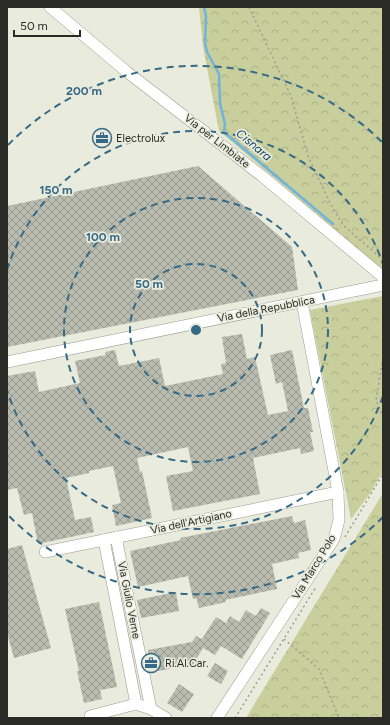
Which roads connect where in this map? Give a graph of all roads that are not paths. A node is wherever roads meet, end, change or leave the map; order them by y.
1 (50, 7) edge
2 (383, 277) edge
3 (383, 285) edge
4 (302, 302) junction
5 (7, 362) edge
6 (338, 492) junction
7 (116, 537) junction
8 (104, 540) junction
9 (45, 552) dead end
10 (136, 704) junction
11 (151, 709) junction
12 (90, 716) dead end
13 (166, 718) edge
14 (217, 718) edge

1 - 2 street, Via per Limbiate
3 - 4 street, Via della Repubblica
4 - 5 street, Via della Repubblica
4 - 6 street, Via Marco Polo
6 - 7 street, Via dell'Artigiano
6 - 14 street, Via Marco Polo
7 - 8 street, Via dell'Artigiano
7 - 11 street, Via Giulio Verne
8 - 9 street, Via dell'Artigiano
8 - 10 street, Via Giulio Verne
10 - 11 street
10 - 12 street
11 - 13 street

